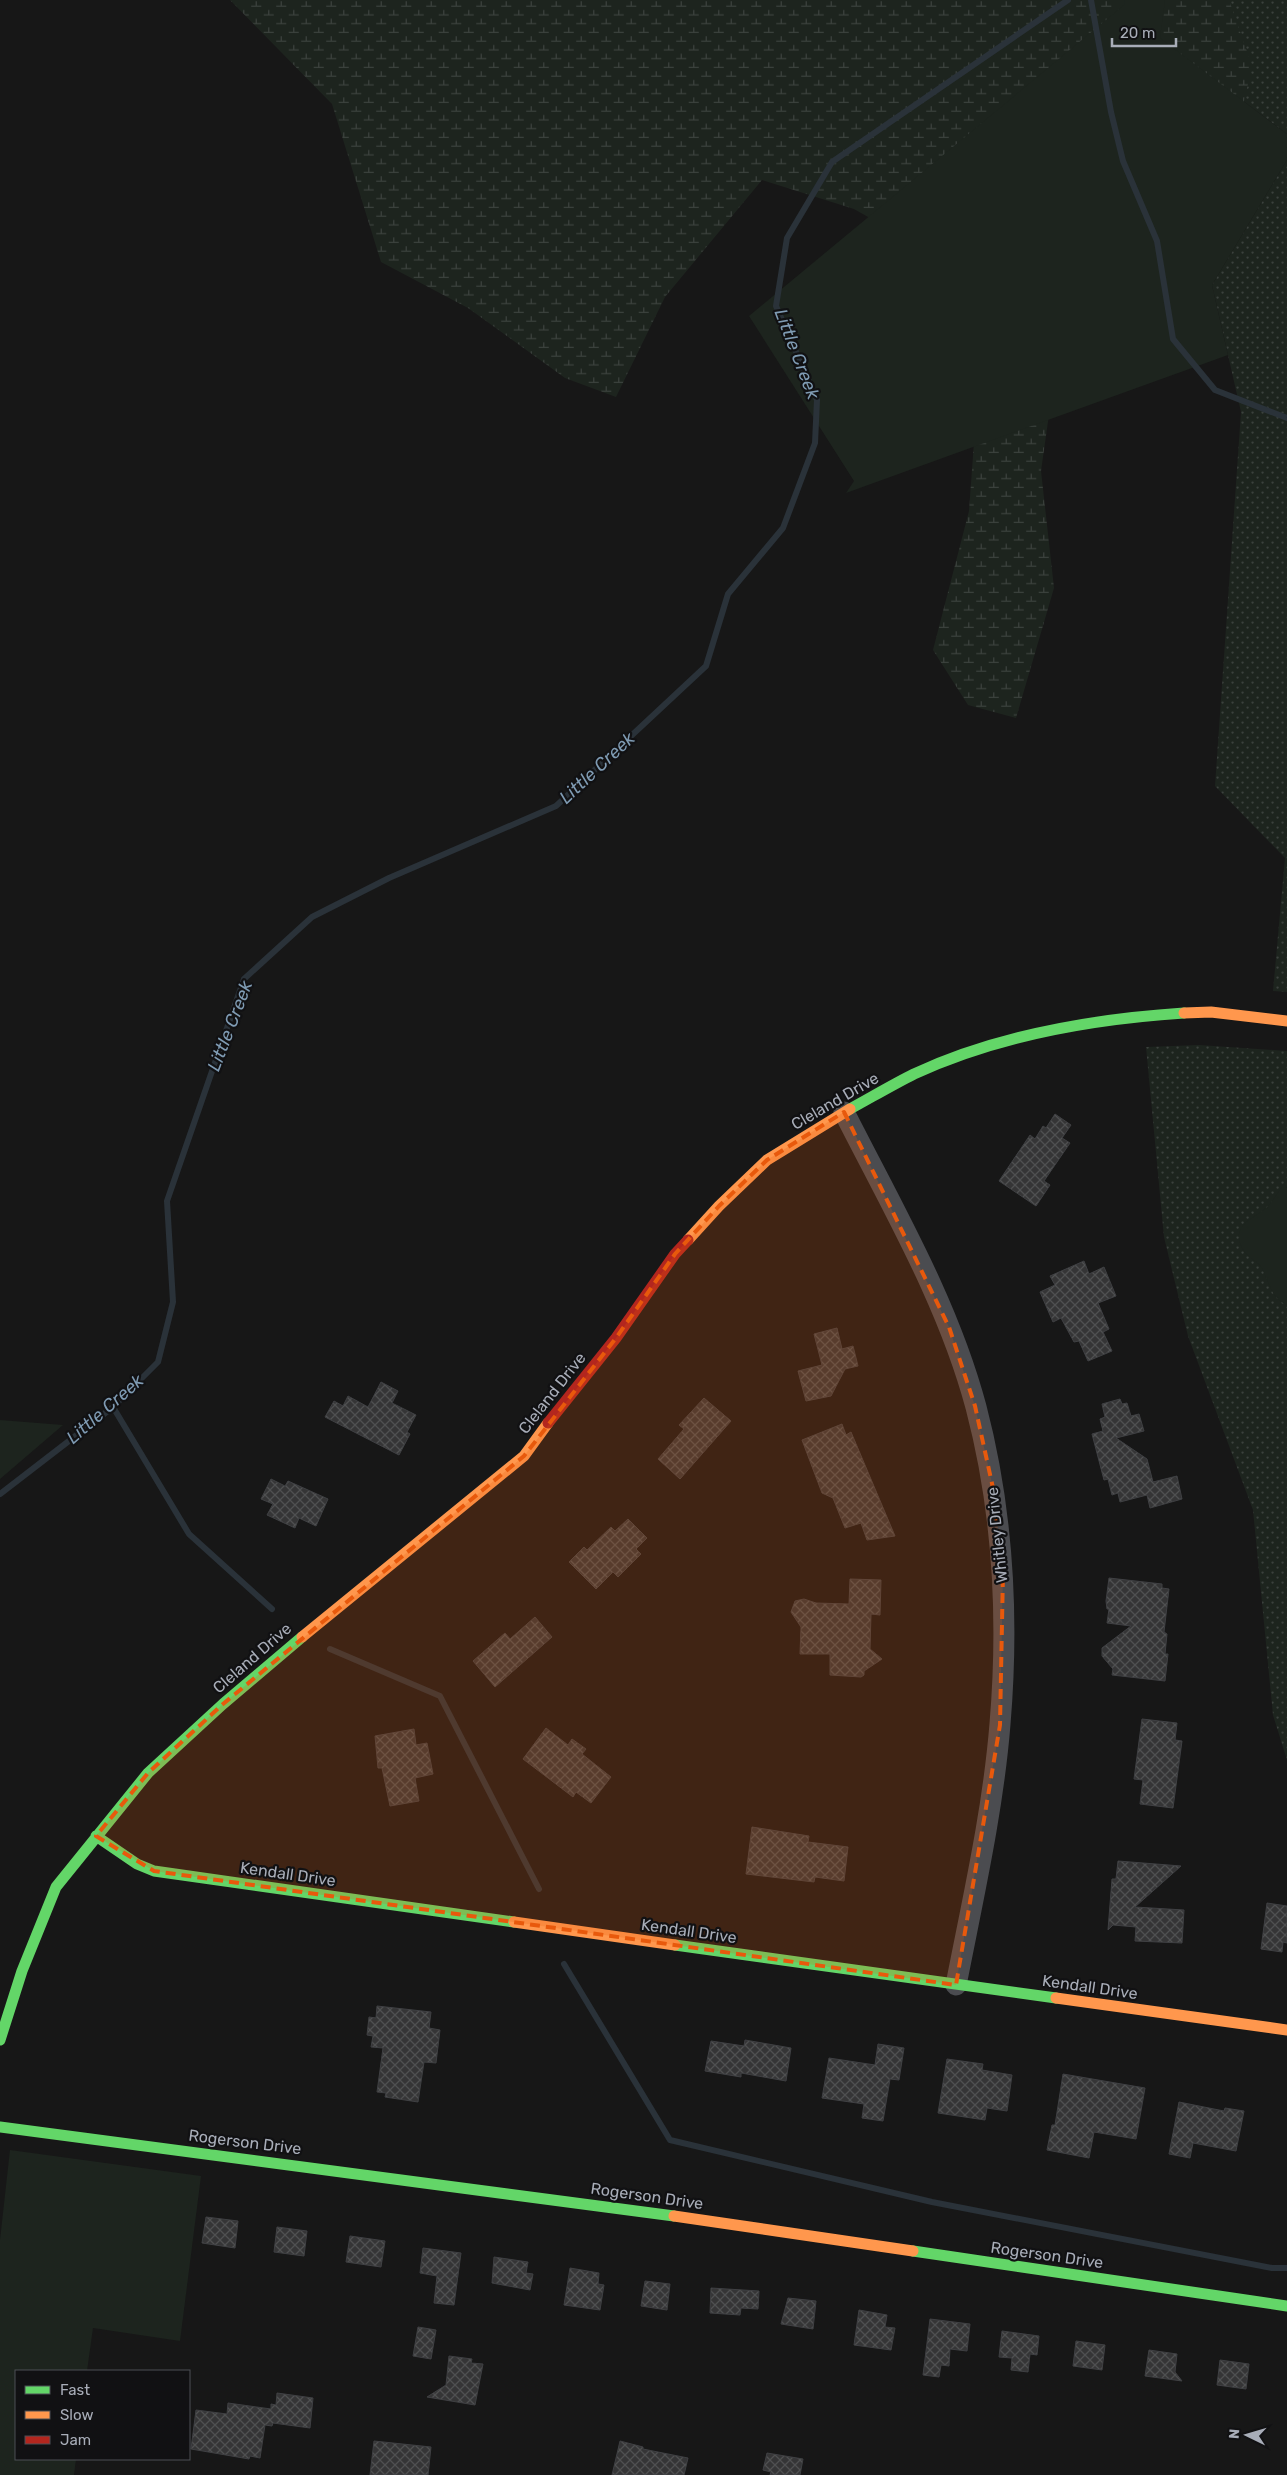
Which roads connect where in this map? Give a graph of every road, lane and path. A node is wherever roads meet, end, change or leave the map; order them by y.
1 (1287, 1021) edge
2 (844, 1112) junction
3 (96, 1836) junction
4 (956, 1984) junction
5 (1287, 2030) edge
6 (0, 2040) edge
7 (0, 2127) edge
8 (1287, 2306) edge

1 - 2 street, Cleland Drive
2 - 3 street, Cleland Drive
2 - 4 street, Whitley Drive
3 - 4 street, Kendall Drive
3 - 6 street, Cleland Drive
4 - 5 street, Kendall Drive
7 - 8 street, Rogerson Drive

